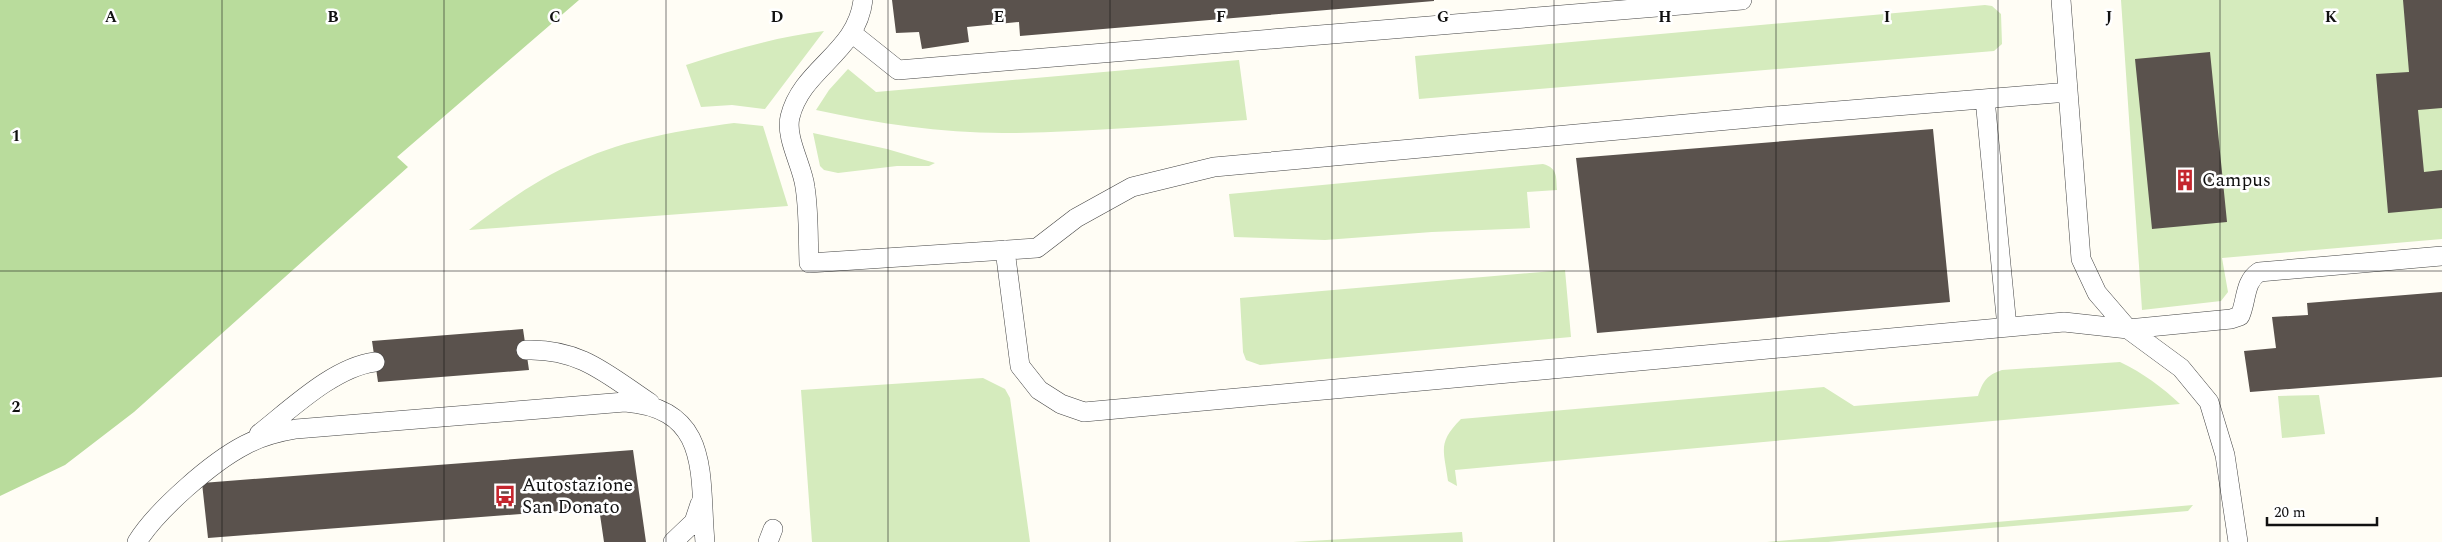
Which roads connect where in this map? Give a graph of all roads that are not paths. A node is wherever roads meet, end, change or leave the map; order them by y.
1 (863, 0) edge
2 (1742, 0) edge
3 (2061, 0) edge
4 (853, 34) junction
5 (2068, 92) junction
6 (1985, 99) junction
7 (1005, 250) junction
8 (2442, 256) edge
9 (2007, 327) junction
10 (2128, 329) junction
11 (526, 350) dead end
12 (375, 362) dead end
13 (654, 405) junction
14 (244, 445) junction
15 (701, 501) junction
16 (159, 516) junction
17 (137, 542) edge
18 (148, 542) edge
19 (673, 542) edge
20 (705, 542) edge
21 (768, 542) edge
22 (774, 542) edge
23 (2238, 542) edge

1 - 4 lane
2 - 4 lane
3 - 5 lane
4 - 7 lane
5 - 6 lane
5 - 10 lane
6 - 7 lane
6 - 9 lane
7 - 9 lane
8 - 10 lane
9 - 10 lane
10 - 23 lane
11 - 13 lane
12 - 14 lane
13 - 14 lane
13 - 15 lane
14 - 16 lane
15 - 19 lane
15 - 20 lane
16 - 17 lane
16 - 18 lane
21 - 22 lane

